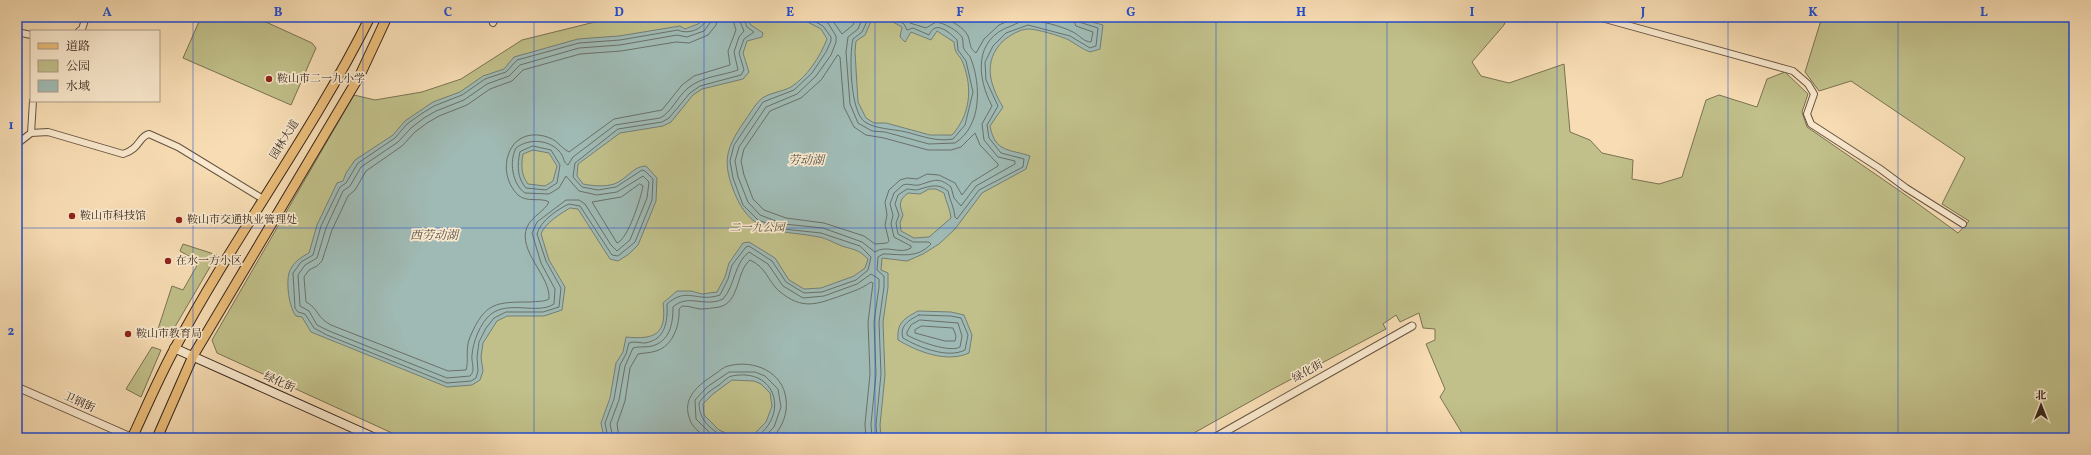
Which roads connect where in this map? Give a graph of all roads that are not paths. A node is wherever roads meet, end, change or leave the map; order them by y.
1 (86, 17) edge
2 (370, 17) edge
3 (387, 17) edge
4 (496, 17) edge
5 (1598, 17) edge
6 (493, 24) dead end
7 (80, 30) edge
8 (17, 32) edge
9 (30, 35) edge
10 (33, 102) edge
11 (31, 133) junction
12 (17, 144) edge
13 (263, 199) junction
14 (1963, 224) dead end
15 (1412, 326) dead end
16 (174, 348) junction
17 (193, 356) junction
18 (17, 387) edge
19 (133, 438) edge
20 (157, 438) edge
21 (374, 438) edge
22 (1214, 438) edge

1 - 7 street
2 - 13 main road, 园林大道
3 - 17 main road
4 - 6 street
5 - 14 street
8 - 9 street
10 - 11 street
11 - 12 street
11 - 13 street
13 - 16 main road, 园林大道
15 - 22 street, 绿化街
16 - 17 main road, 绿化街
16 - 19 main road, 园林大道
17 - 20 main road
17 - 21 main road, 绿化街
18 - 19 street, 卫钢街

